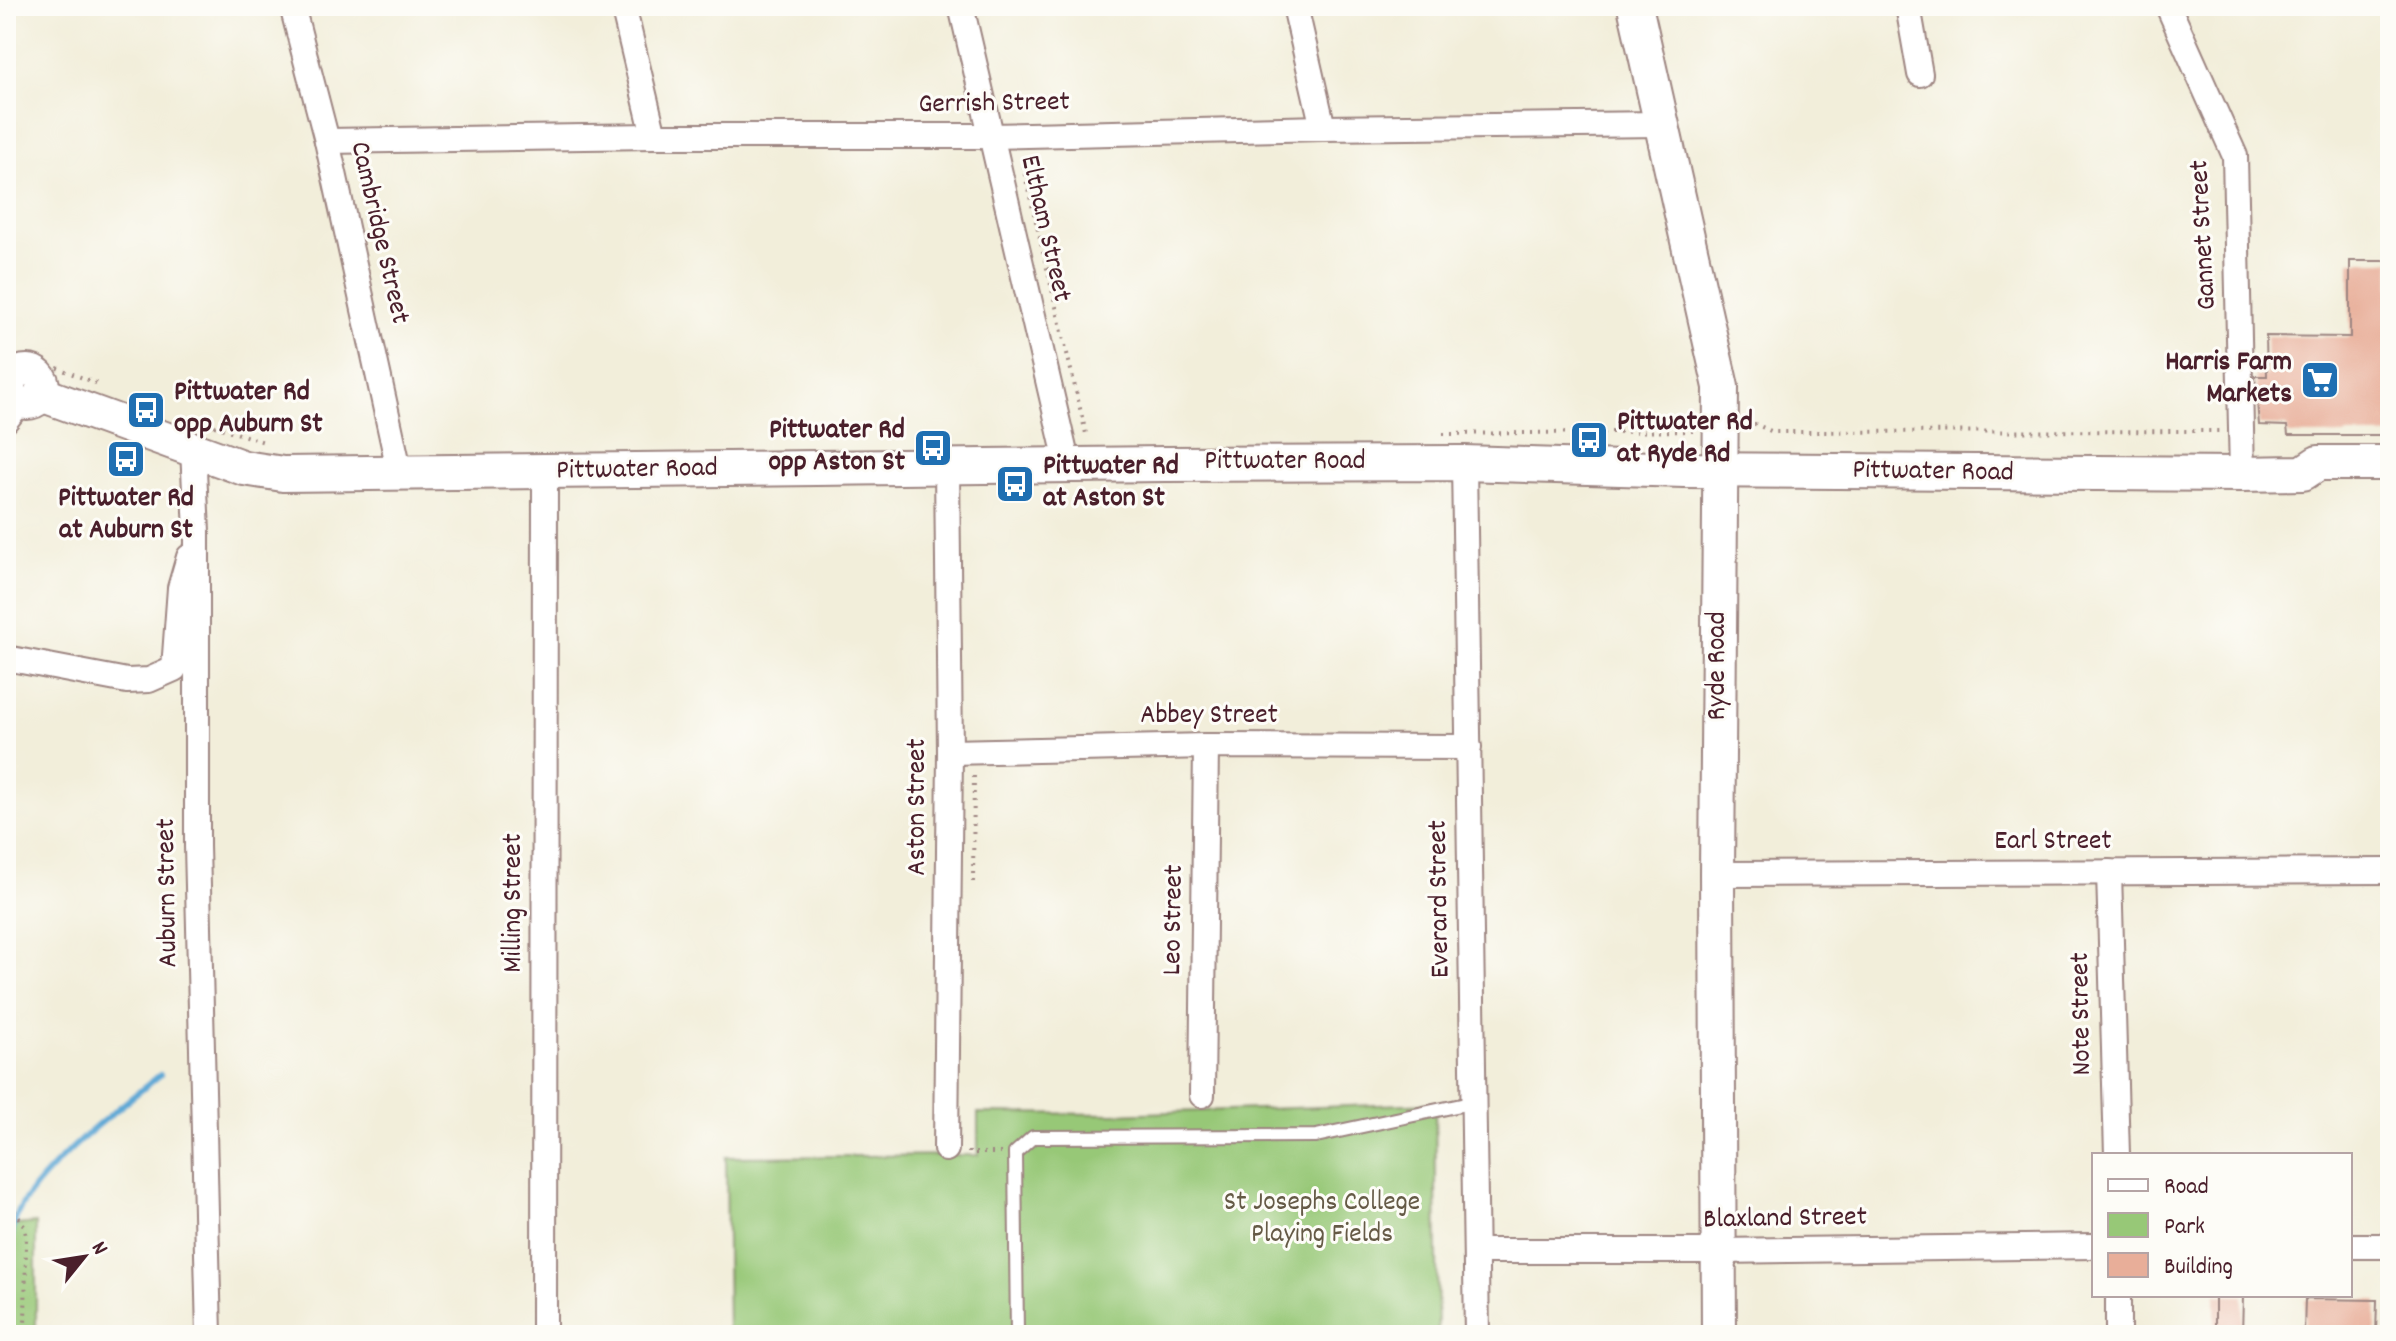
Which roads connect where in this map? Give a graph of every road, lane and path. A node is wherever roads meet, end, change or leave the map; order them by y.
1 (292, 6) edge
2 (623, 6) edge
3 (961, 6) edge
4 (1295, 6) edge
5 (1635, 6) edge
6 (1908, 6) edge
7 (2168, 6) edge
8 (1920, 74) dead end
9 (1662, 124) junction
10 (1323, 128) junction
11 (654, 136) junction
12 (991, 136) junction
13 (327, 141) junction
14 (1024, 158) dead end
15 (112, 389) dead end
16 (21, 391) edge
17 (1755, 424) dead end
18 (2242, 431) junction
19 (196, 435) junction
20 (1087, 438) dead end
21 (273, 445) dead end
22 (1464, 463) junction
23 (2390, 463) edge
24 (947, 466) junction
25 (1068, 466) junction
26 (1722, 470) junction
27 (545, 472) junction
28 (2303, 473) junction
29 (400, 474) junction
30 (2242, 474) junction
31 (2390, 482) edge
32 (197, 532) junction
33 (6, 658) edge
34 (1206, 746) junction
35 (1469, 747) junction
36 (950, 752) junction
37 (2390, 871) edge
38 (2109, 872) junction
39 (1717, 874) junction
40 (1202, 1095) dead end
41 (1475, 1102) junction
42 (958, 1151) joint
43 (1015, 1153) junction
44 (2117, 1153) edge
45 (6, 1197) edge
46 (2092, 1246) edge
47 (2352, 1246) edge
48 (2390, 1246) edge
49 (1477, 1251) junction
50 (1720, 1251) junction
51 (2118, 1297) edge
52 (25, 1335) edge
53 (209, 1335) edge
54 (544, 1335) edge
55 (1017, 1335) edge
56 (1477, 1335) edge
57 (1719, 1335) edge
58 (2118, 1335) edge

1 - 13 street, Cambridge Street
2 - 11 street
3 - 12 street, Eltham Street
4 - 10 street
5 - 9 main road, Ryde Road
6 - 8 street
7 - 18 street, Gannet Street
9 - 10 street, Gerrish Street
9 - 26 main road, Ryde Road
10 - 12 street, Gerrish Street
11 - 12 street, Gerrish Street
11 - 13 street, Gerrish Street
12 - 25 street, Eltham Street
13 - 29 street, Cambridge Street
14 - 20 path, Eltham Street
15 - 16 path
16 - 19 main road, Pittwater Road
17 - 18 path
18 - 30 street, Gannet Street
19 - 21 path
19 - 29 main road, Pittwater Road
19 - 32 street, Auburn Street
22 - 25 main road, Pittwater Road
22 - 26 main road, Pittwater Road
22 - 35 street, Everard Street
23 - 28 main road, Pittwater Road
24 - 25 main road, Pittwater Road
24 - 27 main road, Pittwater Road
24 - 36 street, Aston Street
26 - 30 main road, Pittwater Road
26 - 39 main road, Ryde Road
27 - 29 main road, Pittwater Road
27 - 54 street, Milling Street
28 - 30 main road, Pittwater Road
28 - 31 main road, Pittwater Road
32 - 33 street
32 - 53 street, Auburn Street
34 - 35 street, Abbey Street
34 - 36 street, Abbey Street
34 - 40 street, Leo Street
35 - 41 street, Everard Street
36 - 42 street, Aston Street
37 - 38 street, Earl Street
38 - 39 street, Earl Street
38 - 44 street, Note Street
39 - 50 main road, Ryde Road
41 - 43 lane
41 - 49 street, Everard Street
42 - 43 path
43 - 55 lane
45 - 52 path
46 - 50 street, Blaxland Street
47 - 48 street
49 - 50 street, Blaxland Street
49 - 56 street, Everard Street
50 - 57 main road, Ryde Road
51 - 58 street

